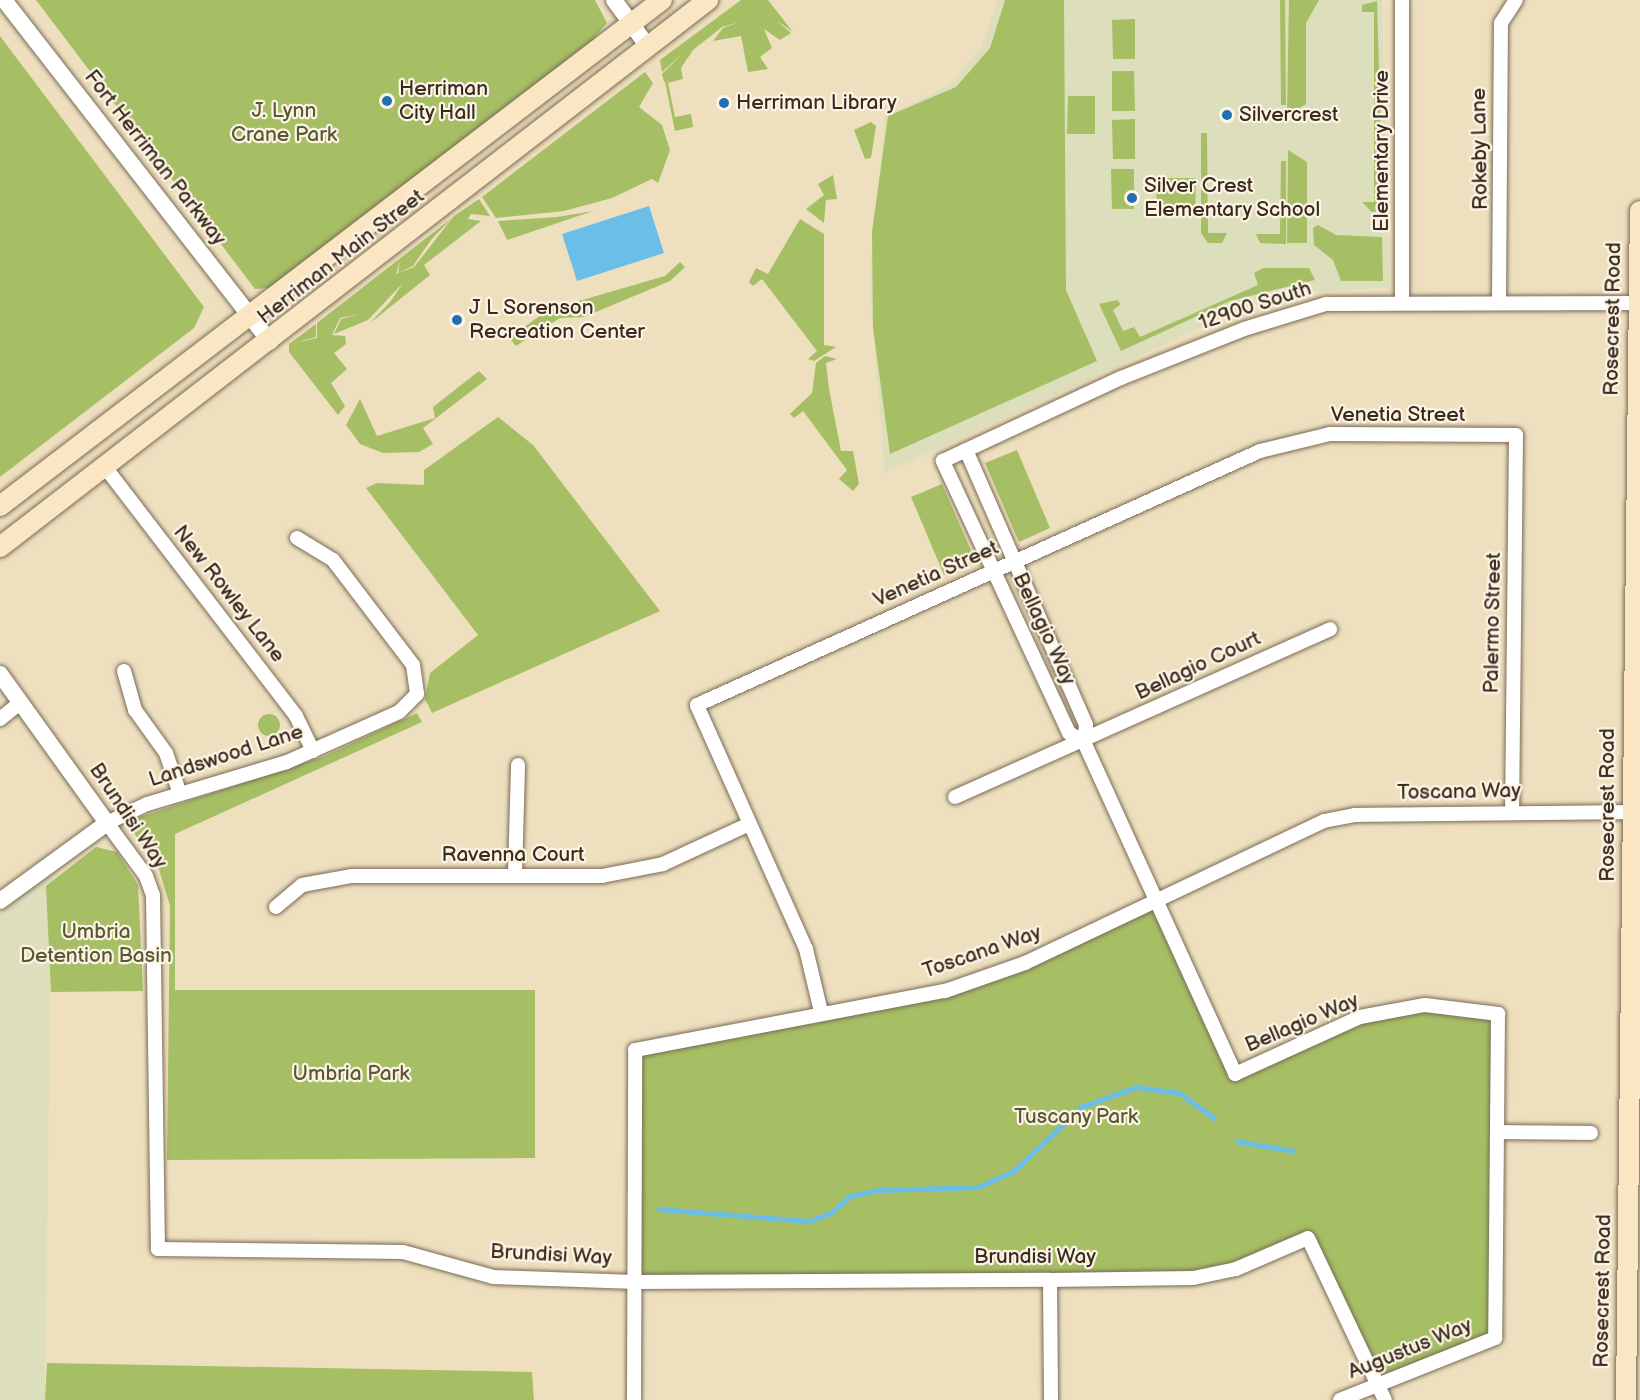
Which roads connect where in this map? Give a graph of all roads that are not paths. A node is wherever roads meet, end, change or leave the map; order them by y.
1 (4, 0) edge
2 (614, 0) edge
3 (662, 0) edge
4 (708, 0) edge
5 (1402, 0) edge
6 (1516, 0) edge
7 (632, 24) junction
8 (649, 48) junction
9 (1640, 211) edge
10 (1402, 302) junction
11 (1498, 303) junction
12 (1638, 304) edge
13 (251, 318) junction
14 (270, 342) junction
15 (1516, 435) joint
16 (966, 450) junction
17 (943, 461) joint
18 (105, 467) junction
19 (0, 506) edge
20 (297, 538) dead end
21 (0, 547) edge
22 (1016, 561) junction
23 (995, 571) junction
24 (1330, 629) dead end
25 (124, 671) dead end
26 (0, 675) edge
27 (21, 702) junction
28 (0, 719) edge
29 (1084, 742) junction
30 (313, 751) junction
31 (518, 765) dead end
32 (180, 794) junction
33 (955, 797) dead end
34 (1512, 811) junction
35 (1632, 812) junction
36 (107, 823) junction
37 (749, 824) junction
38 (515, 874) junction
39 (0, 901) edge
40 (1157, 901) junction
41 (276, 907) dead end
42 (821, 1012) junction
43 (1499, 1132) junction
44 (1591, 1133) dead end
45 (1050, 1280) junction
46 (636, 1282) junction
47 (1495, 1338) joint
48 (1378, 1384) junction
49 (634, 1400) edge
50 (1051, 1400) edge
51 (1340, 1400) edge
52 (1385, 1400) edge
53 (1626, 1400) edge

1 - 13 street, Fort Herriman Parkway
2 - 7 street
3 - 7 main road, Herriman Main Street
4 - 8 main road, Herriman Main Street
5 - 10 street, Elementary Drive
6 - 11 street, Rokeby Lane
7 - 8 street
7 - 13 main road, Herriman Main Street
8 - 14 main road, Herriman Main Street
9 - 12 main road, Rosecrest Road
10 - 11 street, 12900 South
10 - 16 street, 12900 South
11 - 12 street, 12900 South
12 - 35 main road, Rosecrest Road
13 - 14 street, Fort Herriman Parkway
13 - 19 main road, Herriman Main Street
14 - 18 main road, Herriman Main Street
15 - 22 street, Venetia Street
15 - 34 street, Palermo Street
16 - 17 street, 12900 South
16 - 22 street, Bellagio Way
17 - 23 street, Bellagio Way
18 - 21 main road, Herriman Main Street
18 - 30 street, New Rowley Lane
20 - 30 street, Landswood Lane
22 - 23 street, Venetia Street
22 - 29 street, Bellagio Way
23 - 29 street, Bellagio Way
23 - 37 street, Venetia Street
24 - 29 street, Bellagio Court
25 - 32 street
26 - 27 street, Brundisi Way
27 - 28 street
27 - 36 street, Brundisi Way
29 - 33 street, Bellagio Court
29 - 40 street, Bellagio Way
30 - 32 street, Landswood Lane
31 - 38 street
32 - 36 street, Landswood Lane
34 - 35 street, Toscana Way
34 - 40 street, Toscana Way
35 - 53 main road, Rosecrest Road
36 - 39 street
36 - 46 street, Brundisi Way
37 - 38 street, Ravenna Court
37 - 42 street, Venetia Street
38 - 41 street, Ravenna Court
40 - 42 street, Toscana Way
40 - 43 street, Bellagio Way
42 - 46 street, Toscana Way
43 - 44 street
43 - 47 street, Bellagio Way
45 - 46 street, Brundisi Way
45 - 48 street, Brundisi Way
45 - 50 street
46 - 49 street, Toscana Way
47 - 48 street, Augustus Way
48 - 51 street, Augustus Way
48 - 52 street, Brundisi Way

